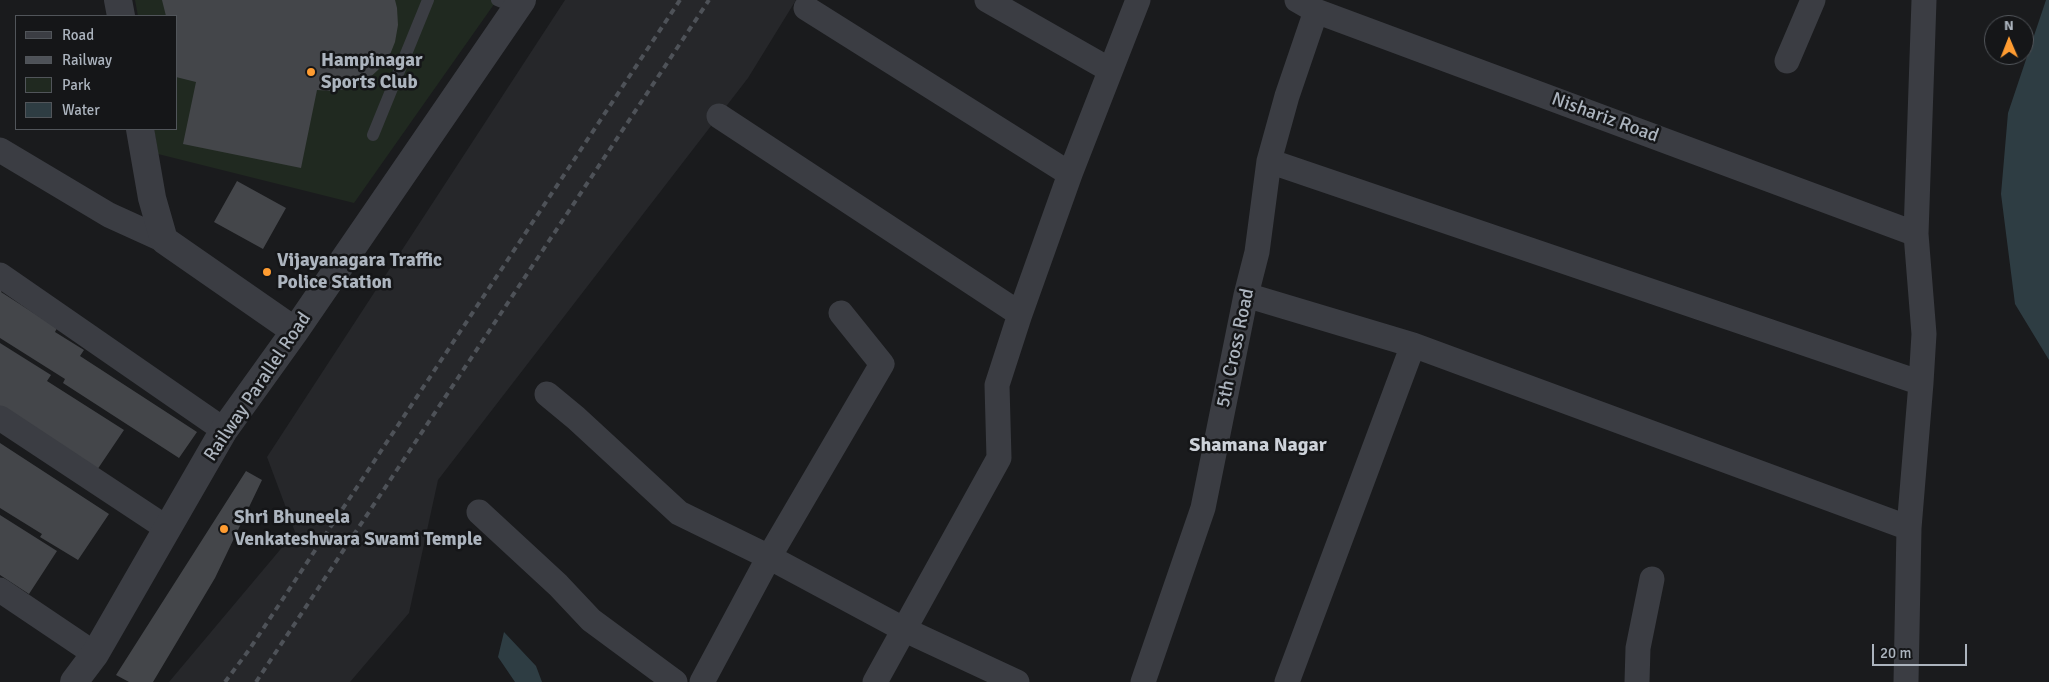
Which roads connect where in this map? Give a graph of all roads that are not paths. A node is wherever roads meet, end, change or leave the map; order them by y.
1 (118, 0) edge
2 (428, 0) edge
3 (987, 0) edge
4 (1138, 0) edge
5 (1813, 0) edge
6 (1924, 0) edge
7 (512, 3) edge
8 (1306, 5) edge
9 (806, 8) dead end
10 (121, 15) edge
11 (1787, 61) dead end
12 (1110, 70) junction
13 (719, 116) dead end
14 (140, 130) edge
15 (373, 135) dead end
16 (0, 150) edge
17 (1269, 161) junction
18 (1070, 174) junction
19 (1916, 234) junction
20 (164, 240) junction
21 (0, 275) edge
22 (1246, 295) junction
23 (841, 313) dead end
24 (1020, 314) junction
25 (295, 331) junction
26 (1414, 345) junction
27 (1921, 383) junction
28 (547, 394) dead end
29 (0, 418) edge
30 (224, 430) junction
31 (479, 512) dead end
32 (1909, 528) junction
33 (168, 529) junction
34 (769, 557) junction
35 (1652, 579) dead end
36 (0, 590) edge
37 (902, 629) junction
38 (96, 654) junction
39 (74, 682) edge
40 (675, 682) edge
41 (702, 682) edge
42 (875, 682) edge
43 (1018, 682) edge
44 (1143, 682) edge
45 (1287, 682) edge
46 (1637, 682) edge
47 (1906, 682) edge

1 - 10 street
2 - 15 lane
3 - 12 street
4 - 12 street
5 - 11 street
6 - 19 street
7 - 25 street, Railway Parallel Road
8 - 17 street, 5th Cross Road
8 - 19 street, Nishariz Road
9 - 18 street
12 - 18 street
13 - 24 street
14 - 20 street
16 - 20 street
17 - 22 street, 5th Cross Road
17 - 27 street
18 - 24 street
19 - 27 street
20 - 25 street
21 - 30 street
22 - 26 street
22 - 44 street, 5th Cross Road
23 - 34 street
24 - 37 street
25 - 30 street, Railway Parallel Road
26 - 32 street
26 - 45 street
27 - 32 street
28 - 34 street
29 - 33 street
30 - 33 street, Railway Parallel Road
31 - 40 street
32 - 47 street
33 - 38 street, Railway Parallel Road
34 - 37 street
34 - 41 street
35 - 46 street
36 - 38 street
37 - 42 street
37 - 43 street
38 - 39 street, Railway Parallel Road

